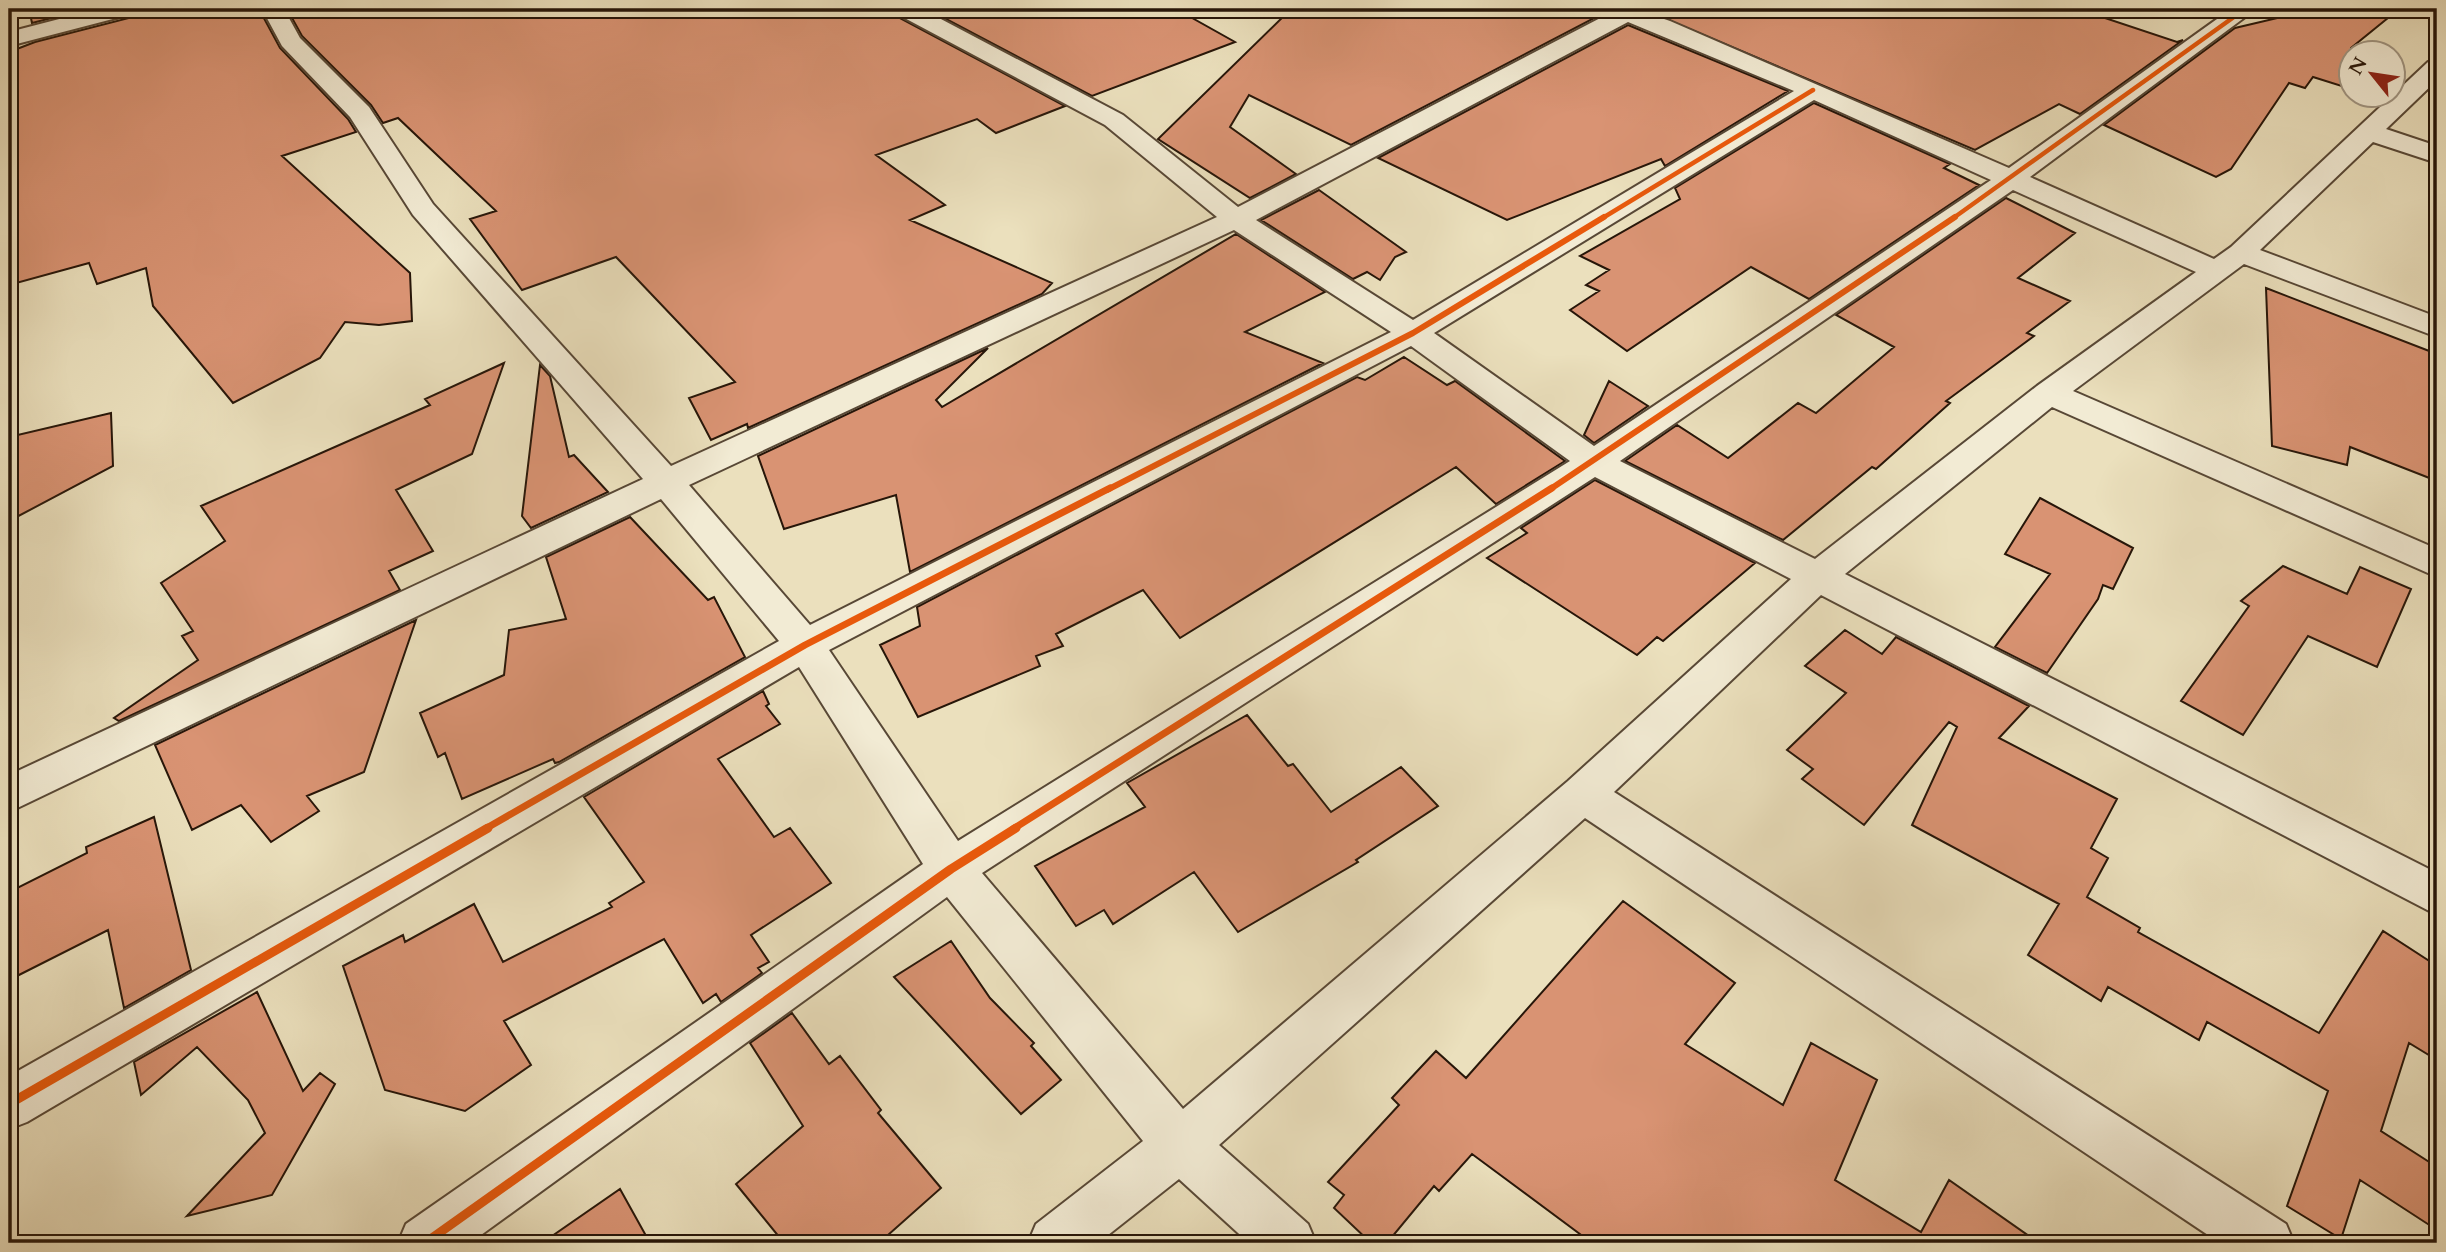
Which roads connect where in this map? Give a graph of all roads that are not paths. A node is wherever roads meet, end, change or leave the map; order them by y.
1 (124, 9) edge
2 (273, 9) edge
3 (905, 9) edge
4 (2245, 9) edge
5 (1620, 11) edge
6 (9, 39) edge
7 (2437, 66) edge
8 (1813, 90) junction
9 (2366, 131) junction
10 (2437, 155) edge
11 (2010, 180) junction
12 (1236, 219) junction
13 (2228, 261) junction
14 (2437, 328) edge
15 (1413, 333) junction
16 (2049, 393) junction
17 (1594, 462) junction
18 (666, 482) junction
19 (2437, 564) edge
20 (1817, 577) junction
21 (805, 645) junction
22 (9, 794) edge
23 (1583, 794) junction
24 (951, 869) junction
25 (2437, 895) edge
26 (9, 1104) edge
27 (1180, 1145) junction
28 (425, 1243) edge
29 (1055, 1243) edge
30 (1289, 1243) edge
31 (2267, 1243) edge

1 - 6 street
2 - 18 street
3 - 12 street
4 - 11 street
5 - 8 street
5 - 12 street
7 - 9 street
8 - 11 street
8 - 15 street
9 - 10 street
9 - 13 street
11 - 13 street
11 - 17 street
12 - 15 street
12 - 18 street
13 - 14 street
13 - 16 street
15 - 17 street
15 - 21 street
16 - 19 street
16 - 20 street
17 - 20 street
17 - 24 street
18 - 21 street
18 - 22 street
20 - 23 street
20 - 25 street
21 - 24 street
21 - 26 street
23 - 27 street
23 - 31 street
24 - 27 street
24 - 28 street
27 - 29 street
27 - 30 street

